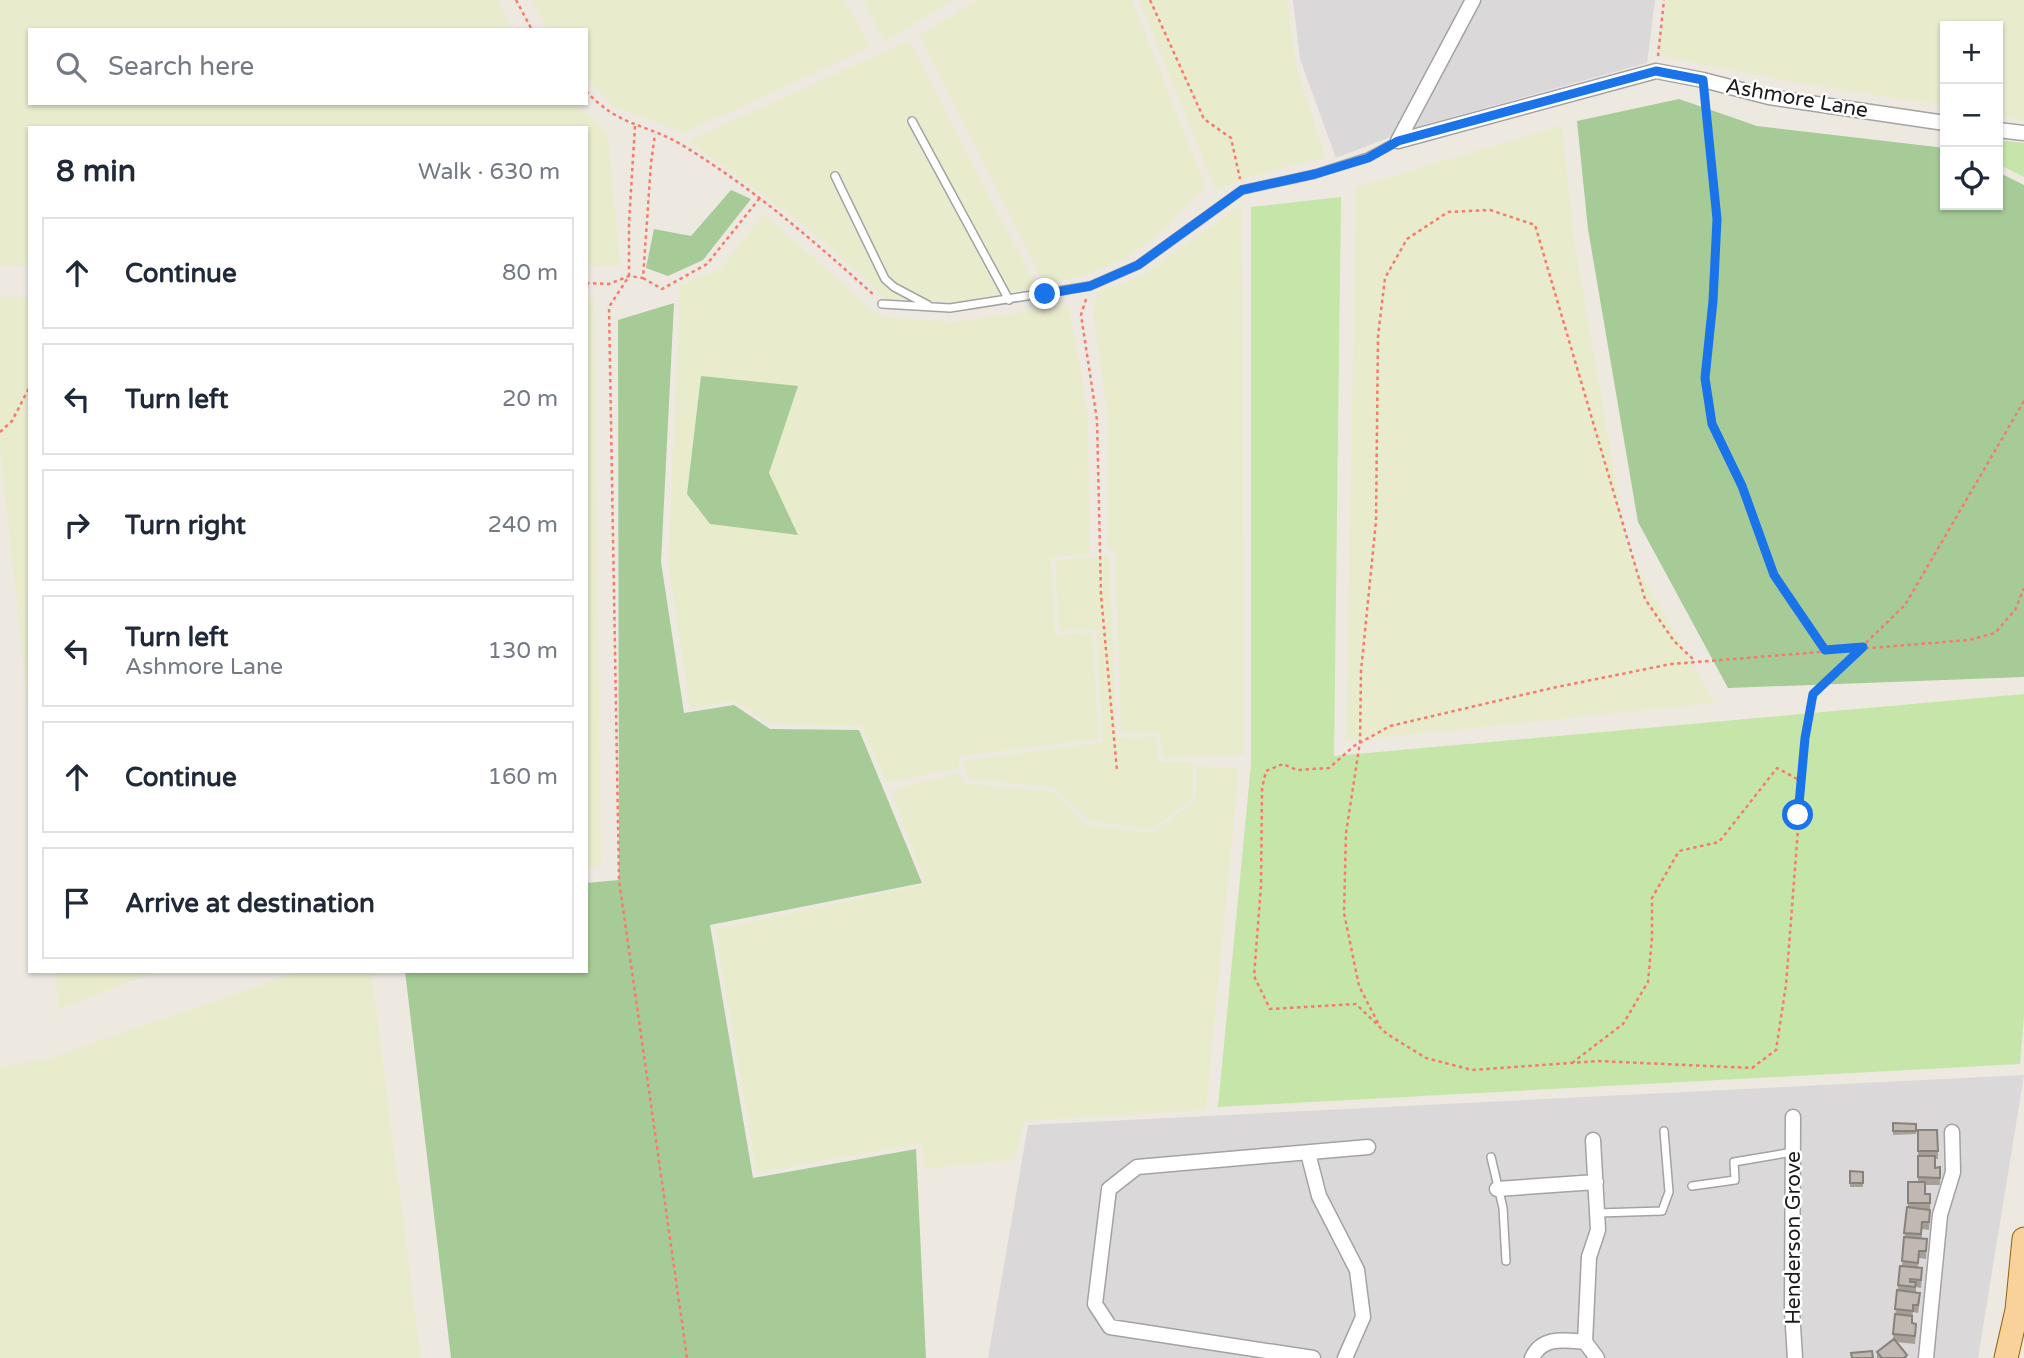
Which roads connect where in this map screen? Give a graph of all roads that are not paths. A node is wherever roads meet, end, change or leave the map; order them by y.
1 (1473, 0) edge
2 (912, 121) dead end
3 (1940, 121) edge
4 (2003, 131) edge
5 (2024, 133) edge
6 (1398, 141) junction
7 (835, 176) dead end
8 (1009, 300) junction
9 (883, 304) road end
10 (932, 307) junction
11 (1793, 1117) dead end
12 (1664, 1131) dead end
13 (1952, 1132) dead end
14 (1593, 1140) dead end
15 (1368, 1147) dead end
16 (1793, 1152) junction
17 (1308, 1153) junction
18 (1491, 1157) dead end
19 (1596, 1182) junction
20 (1692, 1186) dead end
21 (1497, 1189) junction
22 (1598, 1213) junction
23 (2024, 1239) edge
24 (1506, 1261) dead end
25 (1585, 1342) junction
26 (1218, 1351) edge
27 (1313, 1358) edge
28 (1345, 1358) edge
29 (1532, 1358) edge
30 (1597, 1358) edge
31 (1796, 1358) edge
32 (1926, 1358) edge
33 (2006, 1358) edge

1 - 6 street
2 - 8 lane
3 - 6 street, Ashmore Lane
4 - 5 street
6 - 8 lane
7 - 10 lane
8 - 10 lane
9 - 10 lane
11 - 16 street, Henderson Grove
12 - 22 lane
13 - 32 street
14 - 19 street
15 - 17 street
16 - 20 lane
16 - 31 street, Henderson Grove
17 - 26 street
17 - 28 street
18 - 21 lane
19 - 21 street
19 - 22 street
21 - 24 lane
22 - 25 street
23 - 33 main road
25 - 29 street
25 - 30 street
26 - 27 street

